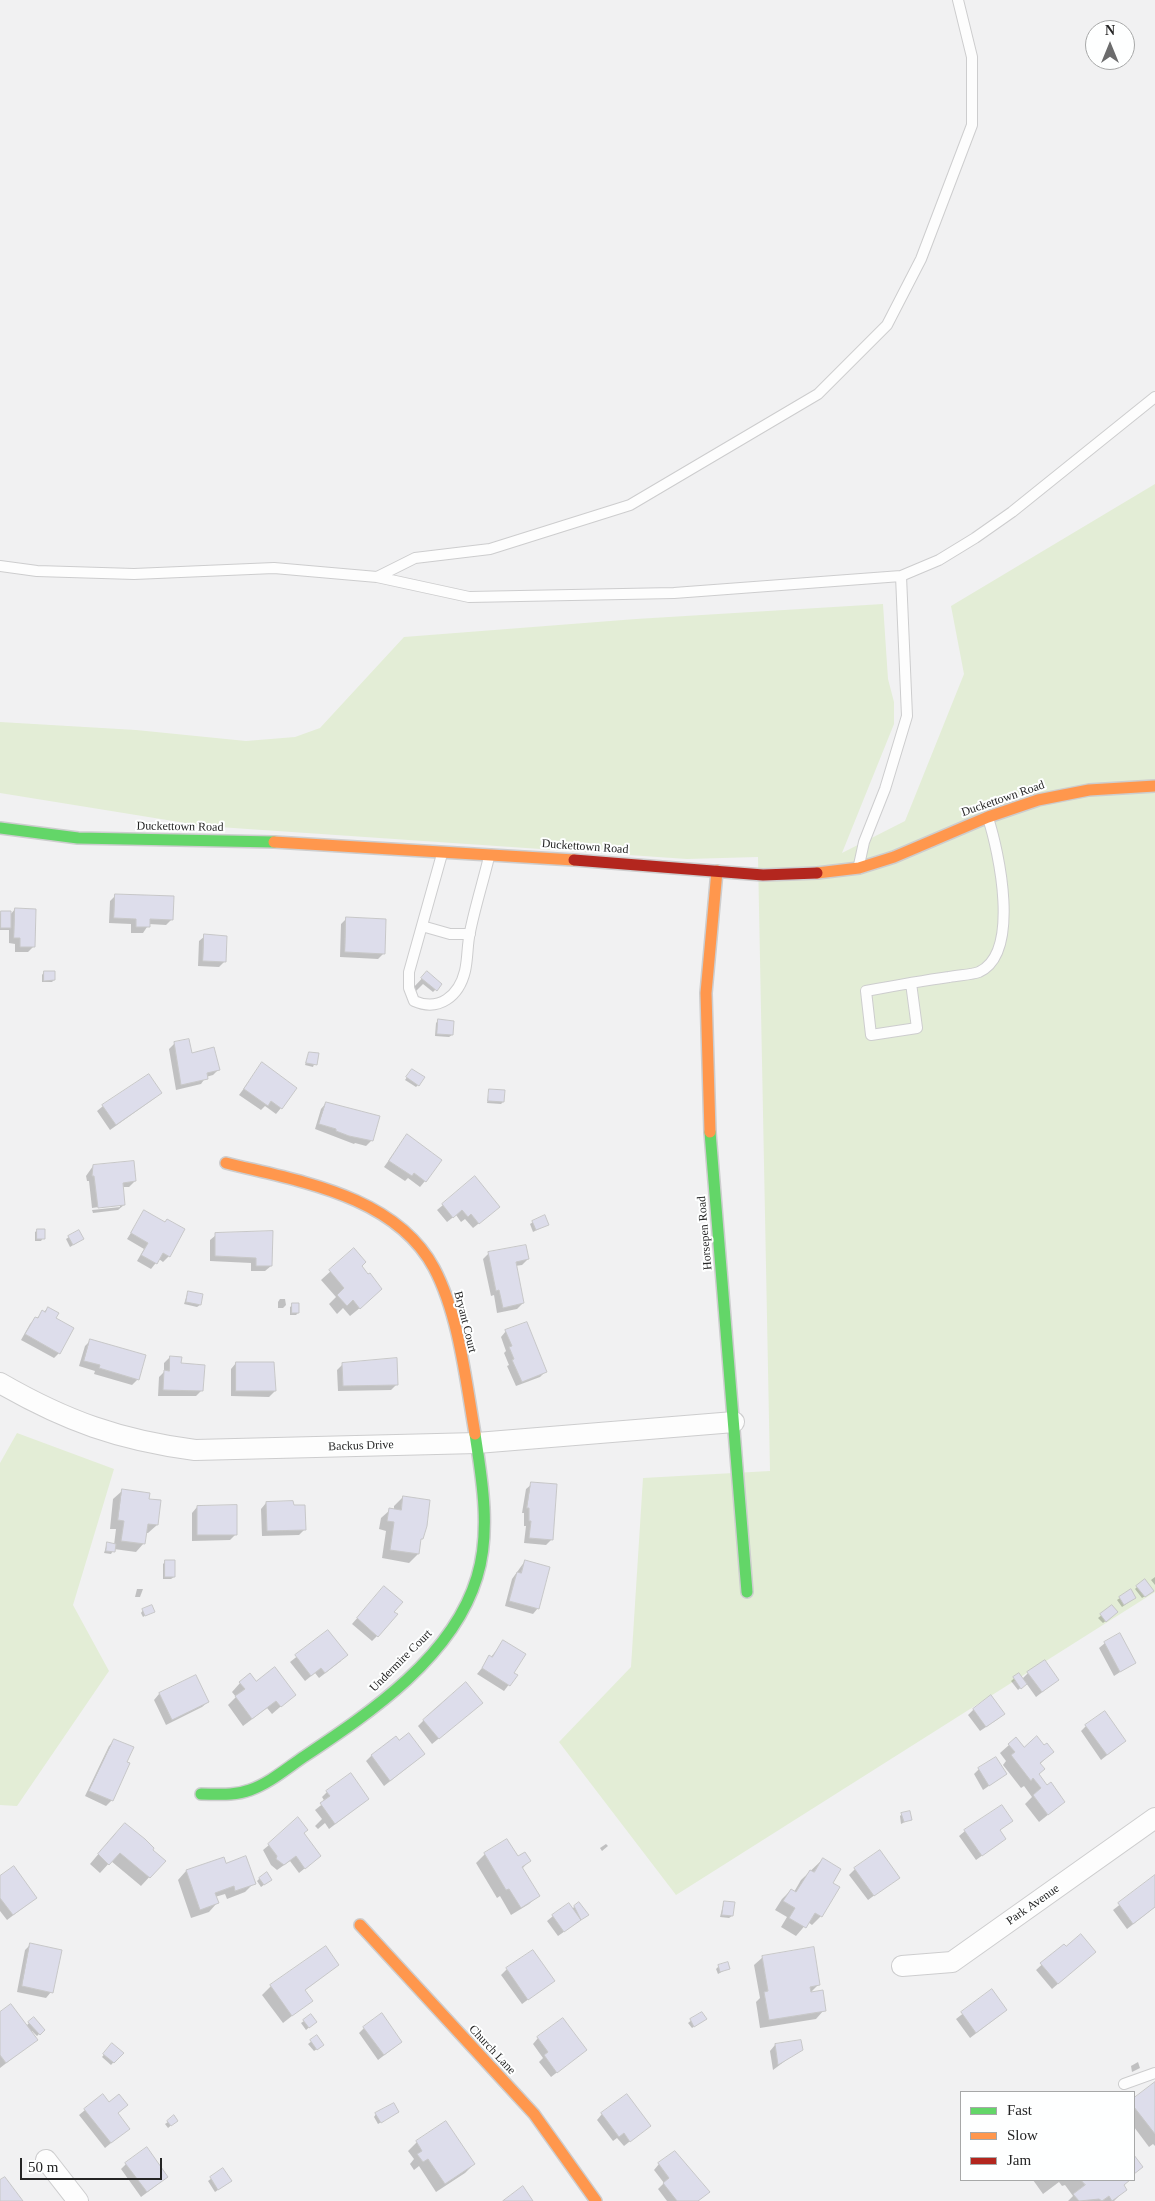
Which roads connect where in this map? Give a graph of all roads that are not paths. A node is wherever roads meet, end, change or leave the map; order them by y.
1 (958, 0) edge
2 (1155, 397) edge
3 (0, 566) edge
4 (901, 576) junction
5 (377, 577) junction
6 (1155, 786) edge
7 (988, 817) junction
8 (0, 828) edge
9 (442, 853) junction
10 (489, 855) junction
11 (859, 868) junction
12 (717, 871) junction
13 (422, 926) junction
14 (470, 934) junction
15 (911, 983) junction
16 (226, 1163) dead end
17 (0, 1383) edge
18 (734, 1422) junction
19 (477, 1443) junction
20 (748, 1592) dead end
21 (201, 1794) dead end
22 (1155, 1818) edge
23 (360, 1925) dead end
24 (902, 1966) dead end
25 (1155, 2073) edge
26 (1124, 2084) dead end
27 (46, 2160) dead end
28 (78, 2201) edge
29 (596, 2201) edge

1 - 5 lane
2 - 4 lane
3 - 5 lane
4 - 5 lane
4 - 11 lane
6 - 7 street, Duckettown Road
7 - 11 street, Duckettown Road
7 - 15 lane
8 - 9 street, Duckettown Road
9 - 10 street, Duckettown Road
9 - 13 lane
10 - 12 street, Duckettown Road
10 - 14 lane
11 - 12 street, Duckettown Road
12 - 18 street, Horsepen Road
13 - 14 lane
13 - 14 lane
15 - 15 lane
16 - 19 street, Bryant Court
17 - 19 street, Backus Drive
18 - 19 street, Backus Drive
18 - 20 street, Horsepen Road
19 - 21 street, Undermire Court
22 - 24 street, Park Avenue
23 - 29 street, Church Lane
25 - 26 lane
27 - 28 street

